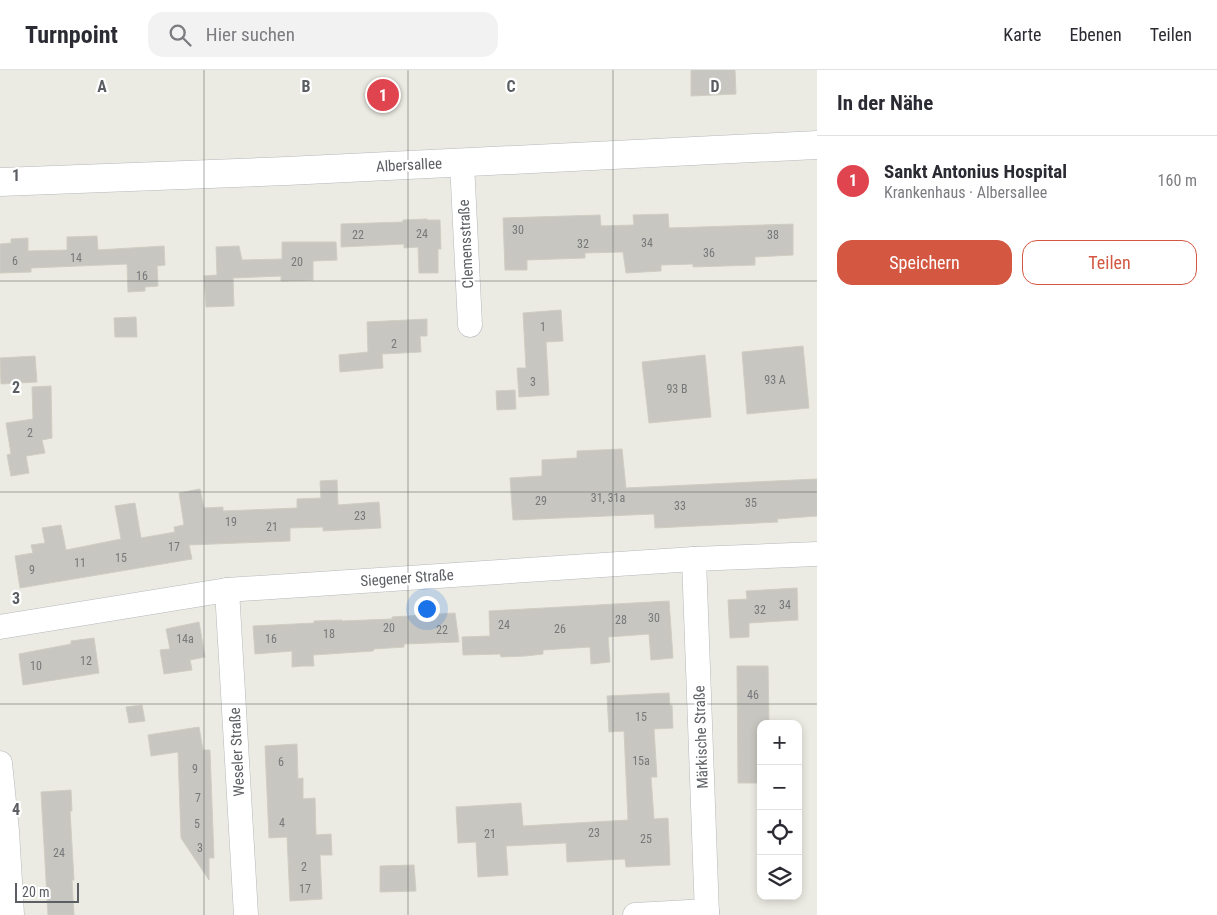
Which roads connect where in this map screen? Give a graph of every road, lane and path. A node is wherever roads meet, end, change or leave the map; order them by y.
1 (817, 145) edge
2 (462, 163) junction
3 (0, 182) edge
4 (470, 325) dead end
5 (817, 554) edge
6 (694, 559) junction
7 (227, 590) junction
8 (1, 623) edge
9 (0, 763) edge
10 (707, 913) edge
11 (12, 915) edge
12 (246, 915) edge
13 (635, 915) edge

1 - 2 street, Albersallee
2 - 3 street, Albersallee
2 - 4 street, Clemensstraße
5 - 6 street, Siegener Straße
6 - 7 street, Siegener Straße
6 - 10 street, Märkische Straße
7 - 8 street, Siegener Straße
7 - 12 street, Weseler Straße
9 - 11 street
10 - 13 street

